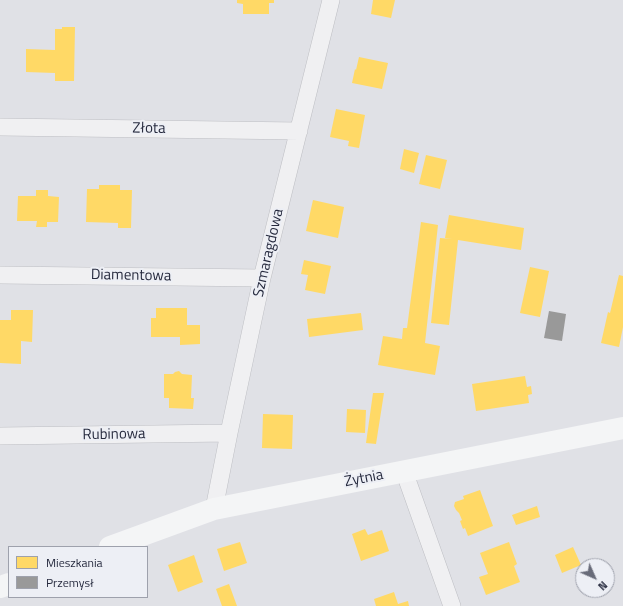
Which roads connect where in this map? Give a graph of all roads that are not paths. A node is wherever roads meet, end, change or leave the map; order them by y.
1 (332, 0) edge
2 (0, 127) edge
3 (299, 131) junction
4 (0, 274) edge
5 (262, 278) junction
6 (623, 428) edge
7 (229, 433) junction
8 (0, 436) edge
9 (404, 471) junction
10 (214, 509) junction
11 (113, 546) edge
12 (452, 606) edge

1 - 3 street, Szmaragdowa
2 - 3 street, Złota
3 - 5 street, Szmaragdowa
4 - 5 street, Diamentowa
5 - 7 street, Szmaragdowa
6 - 9 street, Żytnia
7 - 8 street, Rubinowa
7 - 10 street, Szmaragdowa
9 - 10 street, Żytnia
9 - 12 street
10 - 11 street, Żytnia

